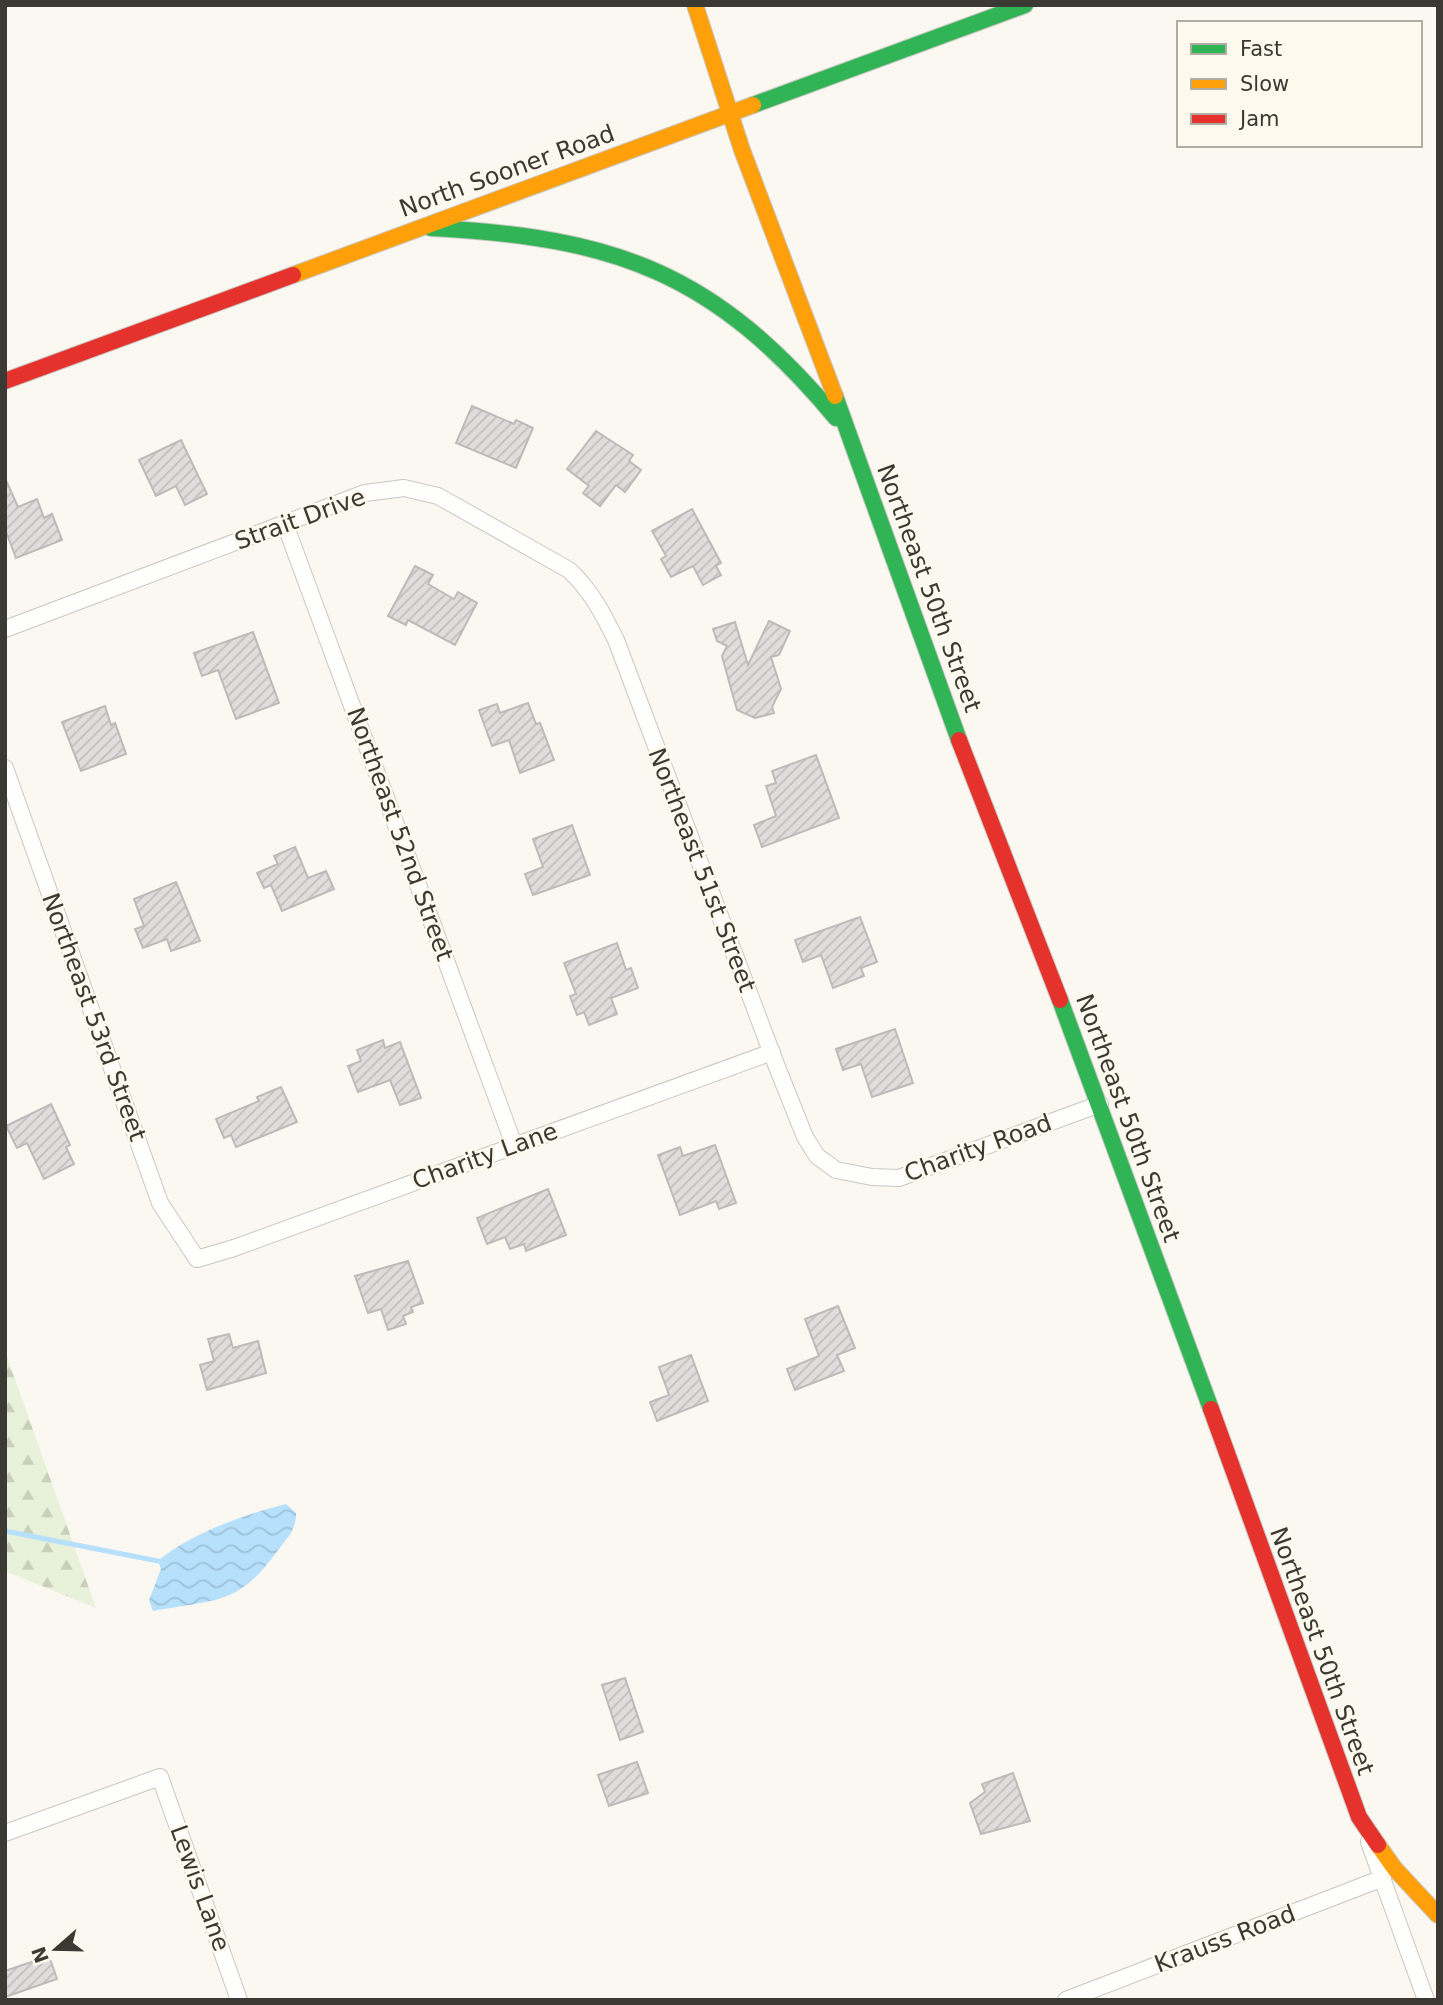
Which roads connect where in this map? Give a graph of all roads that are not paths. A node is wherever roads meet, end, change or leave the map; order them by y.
1 (695, 5) edge
2 (1025, 5) edge
3 (731, 113) junction
4 (420, 227) junction
5 (5, 381) edge
6 (851, 437) junction
7 (285, 524) junction
8 (585, 584) joint
9 (5, 629) edge
10 (5, 768) edge
11 (772, 1052) junction
12 (1100, 1104) junction
13 (514, 1145) junction
14 (817, 1156) joint
15 (197, 1259) joint
16 (1359, 1818) junction
17 (5, 1833) edge
18 (1383, 1878) junction
19 (1438, 1915) edge
20 (239, 2000) edge
21 (1066, 2000) edge
22 (1426, 2000) edge

1 - 3 street, Northeast 50th Street
2 - 3 street, North Sooner Road
3 - 4 street, North Sooner Road
3 - 6 street, Northeast 50th Street
4 - 5 street, North Sooner Road
4 - 6 street, Northeast 50th Street
6 - 12 street, Northeast 50th Street
7 - 8 street, Strait Drive
7 - 9 street, Strait Drive
7 - 13 street, Northeast 52nd Street
8 - 11 street, Northeast 51st Street
10 - 15 street, Northeast 53rd Street
11 - 13 street, Charity Lane
11 - 14 street, Northeast 51st Street
12 - 14 street, Charity Road
12 - 16 street, Northeast 50th Street
13 - 15 street, Charity Lane
16 - 18 street, Northeast 50th Street
16 - 19 street, Northeast 50th Street
17 - 20 street, Lewis Lane
18 - 21 street, Krauss Road
18 - 22 street, Northeast 50th Street

